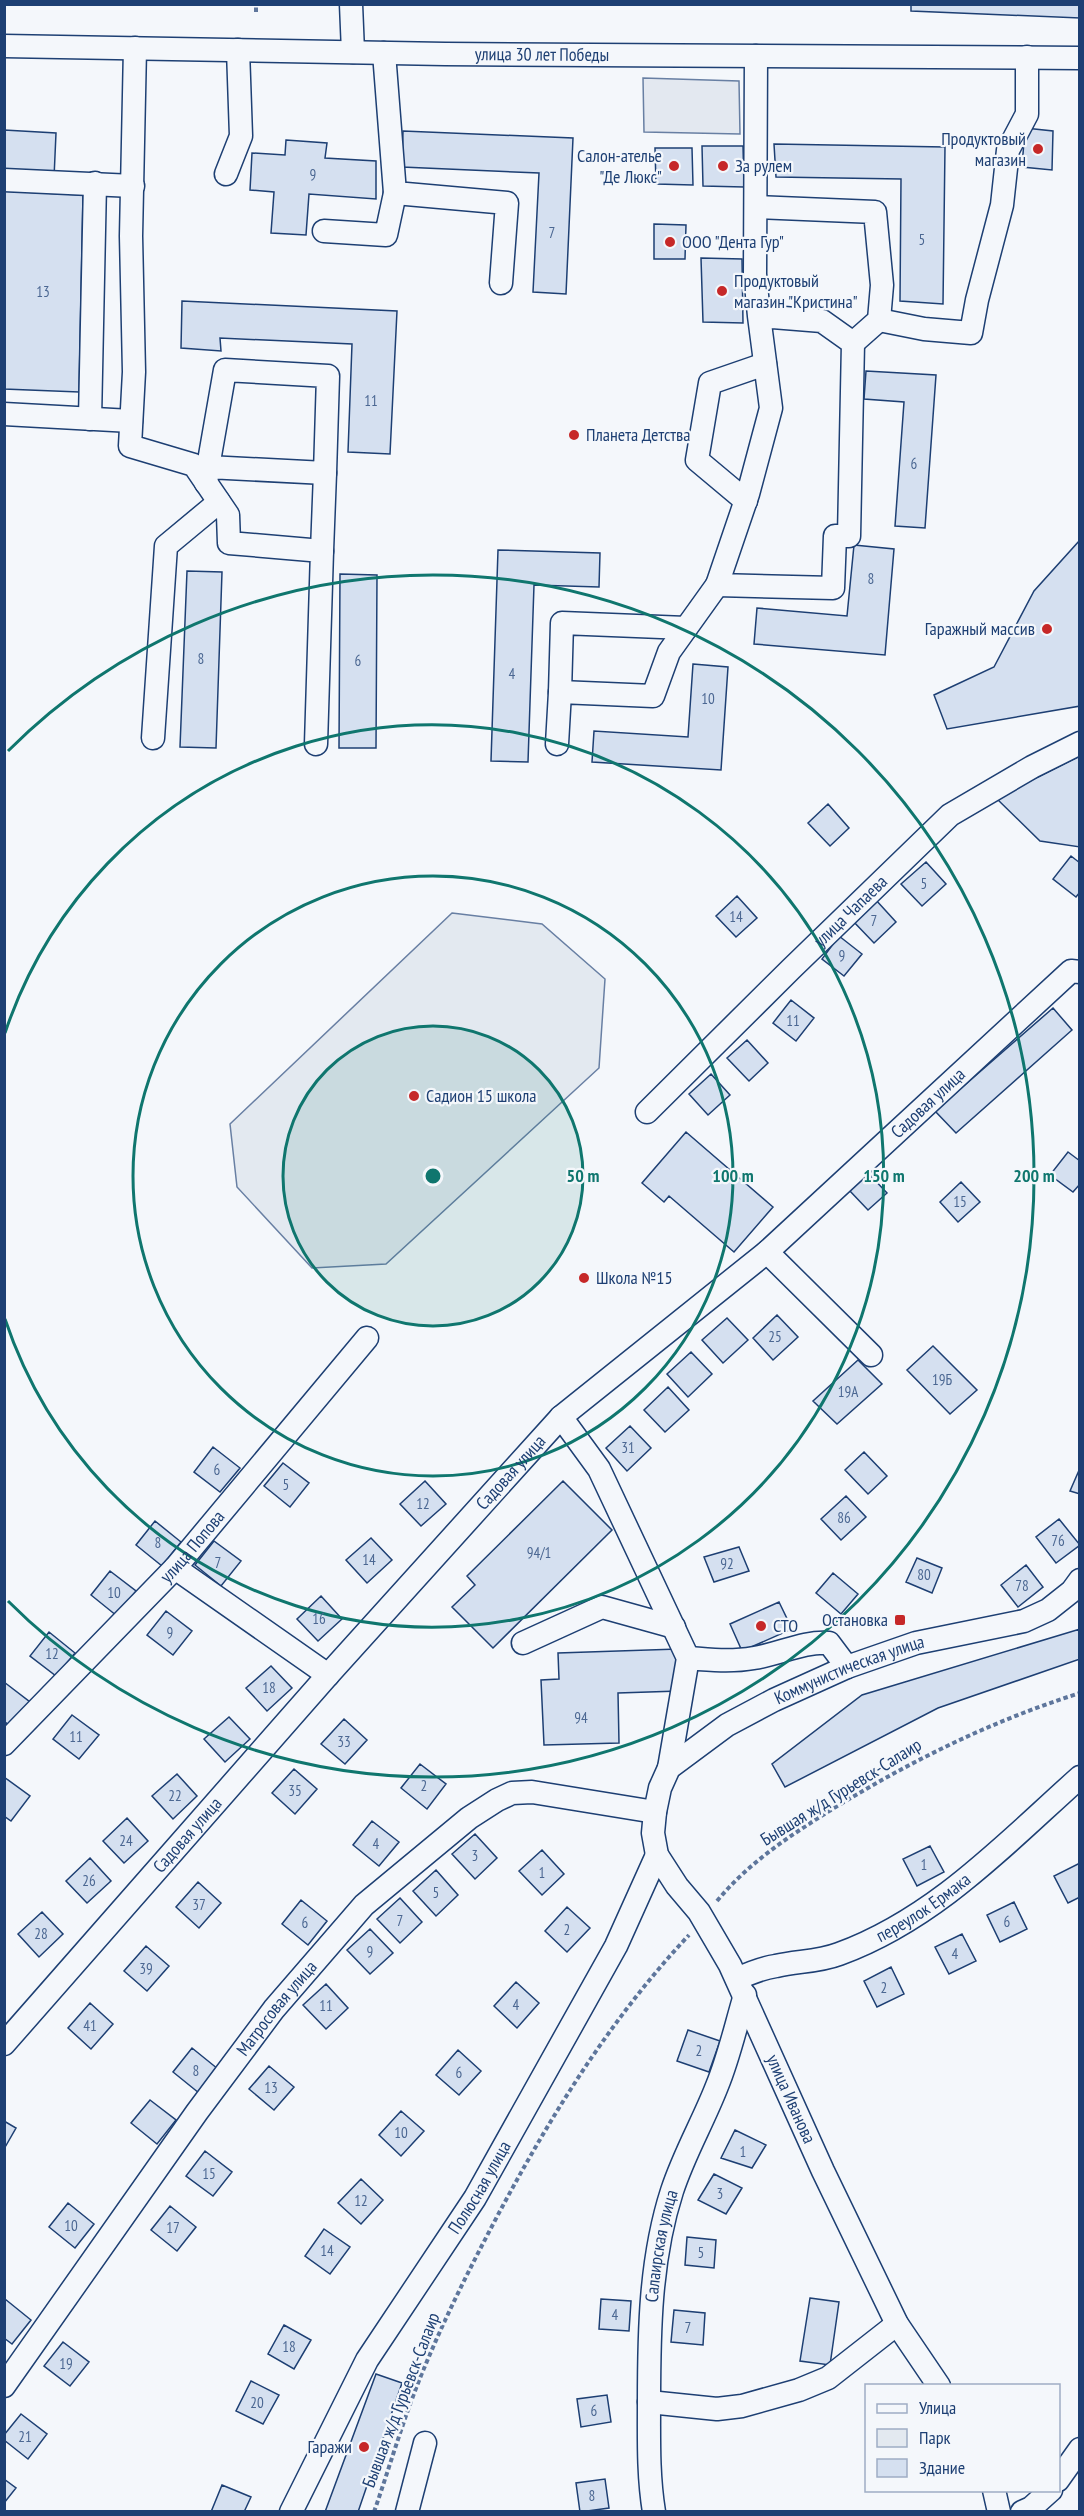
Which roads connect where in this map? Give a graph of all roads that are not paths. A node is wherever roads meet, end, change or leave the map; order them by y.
1 (351, 4) edge
2 (4, 46) edge
3 (135, 48) junction
4 (238, 50) junction
5 (353, 52) junction
6 (384, 53) junction
7 (756, 56) junction
8 (1027, 57) junction
9 (1080, 58) edge
10 (226, 174) dead end
11 (4, 180) edge
12 (95, 183) junction
13 (132, 186) junction
14 (395, 193) junction
15 (756, 207) junction
16 (324, 231) dead end
17 (501, 283) dead end
18 (759, 315) junction
19 (879, 320) junction
20 (854, 343) junction
21 (765, 364) junction
22 (4, 414) edge
23 (90, 419) junction
24 (131, 421) junction
25 (325, 473) junction
26 (207, 475) junction
27 (746, 501) junction
28 (219, 502) junction
29 (321, 551) junction
30 (717, 585) junction
31 (686, 628) junction
32 (560, 692) junction
33 (153, 738) dead end
34 (1080, 743) edge
35 (316, 744) dead end
36 (557, 744) dead end
37 (1077, 966) edge
38 (647, 1112) dead end
39 (768, 1252) junction
40 (367, 1338) dead end
41 (871, 1355) dead end
42 (561, 1417) junction
43 (175, 1568) junction
44 (1080, 1580) edge
45 (674, 1628) junction
46 (523, 1643) dead end
47 (688, 1658) junction
48 (847, 1667) junction
49 (327, 1675) junction
50 (4, 1744) edge
51 (669, 1768) junction
52 (1080, 1777) edge
53 (654, 1812) junction
54 (657, 1855) junction
55 (741, 1987) junction
56 (4, 2044) edge
57 (897, 2324) junction
58 (938, 2384) edge
59 (4, 2386) edge
60 (649, 2402) junction
61 (425, 2443) dead end
62 (1080, 2449) edge
63 (1060, 2479) edge
64 (994, 2492) edge
65 (1049, 2492) edge
66 (291, 2511) edge
67 (407, 2511) edge
68 (654, 2511) edge
69 (999, 2511) edge
70 (1022, 2511) edge

1 - 5 street
2 - 3 street, улица 30 лет Победы
3 - 4 street, улица 30 лет Победы
3 - 13 street
4 - 5 street, улица 30 лет Победы
4 - 10 street
5 - 6 street, улица 30 лет Победы
6 - 7 street, улица 30 лет Победы
6 - 14 street
7 - 8 street, улица 30 лет Победы
7 - 15 street
8 - 9 street, улица 30 лет Победы
8 - 19 street
11 - 12 street
12 - 13 street
12 - 23 street
13 - 24 street
14 - 16 street
14 - 17 street
15 - 18 street
15 - 19 street
18 - 20 street
18 - 21 street
19 - 20 street
20 - 30 street
21 - 27 street
21 - 27 street
22 - 23 street
23 - 24 street
24 - 26 street
25 - 26 street
25 - 26 street
25 - 29 street
26 - 28 street
27 - 30 street
28 - 29 street
28 - 33 street
29 - 35 street
30 - 31 street
31 - 32 street
31 - 32 street
32 - 36 street
34 - 38 street, улица Чапаева
37 - 39 street, Садовая улица
39 - 41 street
39 - 42 street, Садовая улица
40 - 43 street, улица Попова
42 - 45 street
42 - 49 street, Садовая улица
43 - 49 street
43 - 50 street, улица Попова
44 - 48 street, Коммунистическая улица
45 - 46 street
45 - 47 street
47 - 48 street
47 - 51 street
48 - 51 street, Коммунистическая улица
49 - 56 street, Садовая улица
51 - 53 street
52 - 55 street, переулок Ермака
53 - 54 street, улица Иванова
53 - 59 street, Матросовая улица
54 - 55 street, улица Иванова
54 - 66 street, Полюсная улица
55 - 57 street, улица Иванова
55 - 60 street, Салаирская улица
57 - 58 street, улица Иванова
57 - 60 street
60 - 68 street, Салаирская улица
61 - 67 street
62 - 63 street
64 - 69 street
65 - 70 street

